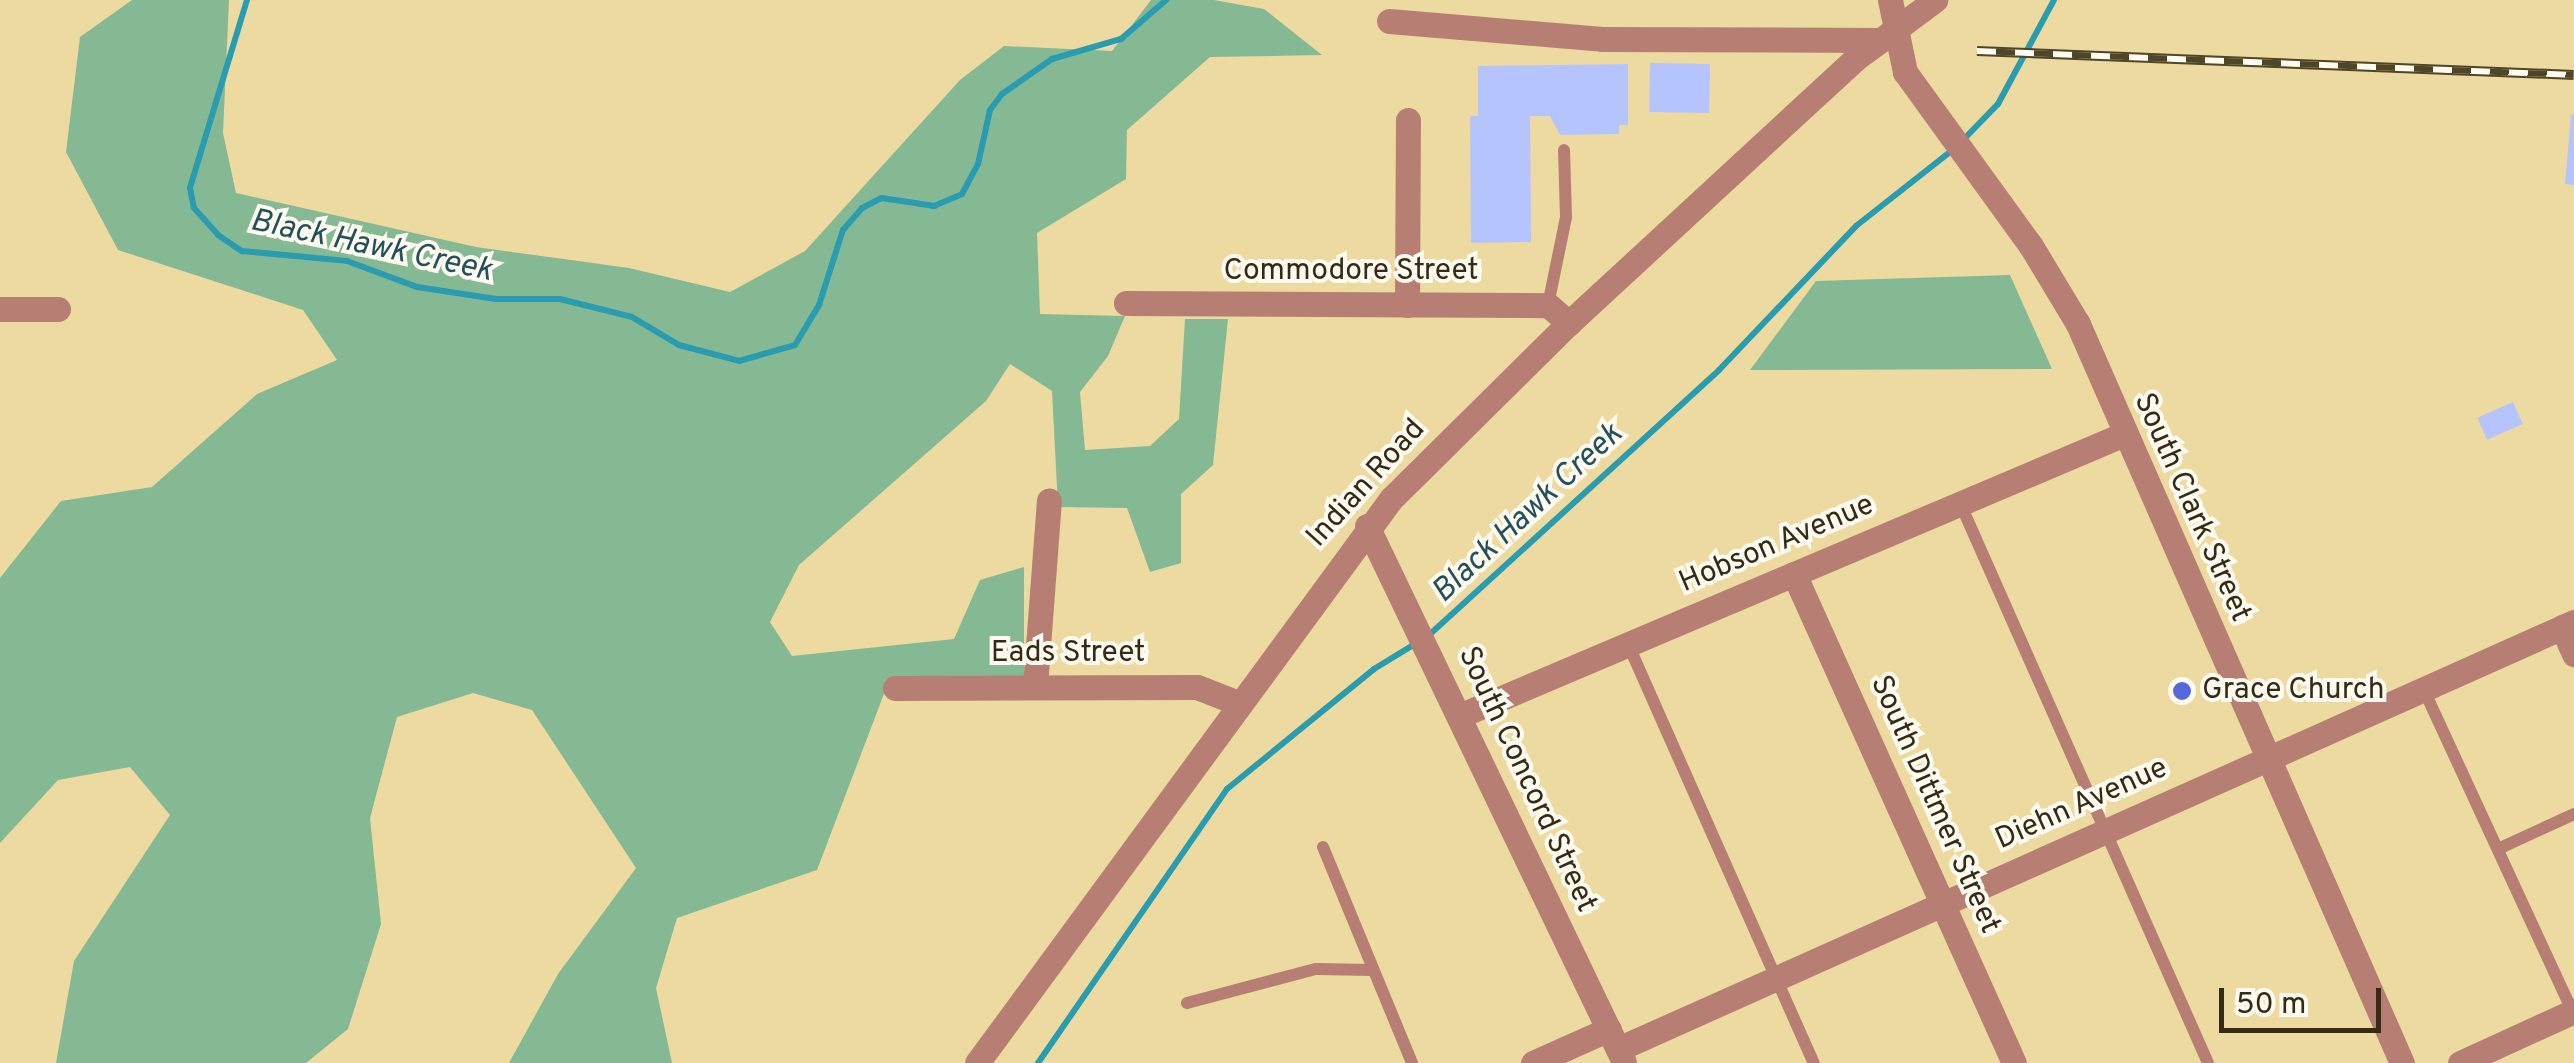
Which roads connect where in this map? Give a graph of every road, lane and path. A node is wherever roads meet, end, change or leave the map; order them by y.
1 (1890, 0) edge
2 (1935, 0) edge
3 (1390, 21) dead end
4 (1888, 34) junction
5 (1408, 120) dead end
6 (1564, 150) dead end
7 (1126, 302) dead end
8 (1407, 305) junction
9 (1548, 305) junction
10 (0, 309) edge
11 (58, 309) dead end
12 (1569, 323) junction
13 (2122, 434) junction
14 (1048, 500) dead end
15 (1960, 503) junction
16 (1367, 526) junction
17 (1794, 574) junction
18 (2568, 625) edge
19 (1628, 644) junction
20 (2574, 654) edge
21 (1035, 686) junction
22 (895, 688) dead end
23 (2424, 688) junction
24 (1238, 703) junction
25 (1459, 716) junction
26 (2266, 758) junction
27 (2574, 814) edge
28 (2104, 830) junction
29 (1323, 848) dead end
30 (2498, 848) junction
31 (1942, 903) junction
32 (1371, 970) junction
33 (1776, 978) junction
34 (1187, 1002) dead end
35 (2574, 1013) edge
36 (1617, 1047) edge
37 (977, 1063) edge
38 (1412, 1063) edge
39 (1533, 1063) edge
40 (1814, 1063) edge
41 (2014, 1063) edge
42 (2208, 1063) edge
43 (2402, 1063) edge
44 (2460, 1063) edge

1 - 4 street, South Clark Street
2 - 4 street, Indian Road
3 - 4 street
4 - 12 street, Indian Road
4 - 13 street, South Clark Street
5 - 8 street
6 - 9 lane
7 - 8 street, Commodore Street
8 - 9 street, Commodore Street
9 - 12 street
10 - 11 street
12 - 16 street, Indian Road
13 - 15 street, Hobson Avenue
13 - 26 street, South Clark Street
14 - 21 street
15 - 17 street, Hobson Avenue
15 - 28 lane
16 - 24 street, Indian Road
16 - 25 street, South Concord Street
17 - 19 street, Hobson Avenue
17 - 31 street, South Dittmer Street
18 - 20 street
18 - 23 street, Diehn Avenue
19 - 25 street, Hobson Avenue
19 - 33 lane
21 - 22 street, Eads Street
21 - 24 street, Eads Street
23 - 26 street, Diehn Avenue
23 - 30 lane
24 - 37 street, Indian Road
25 - 36 street, South Concord Street
26 - 28 street, Diehn Avenue
26 - 43 street, South Clark Street
27 - 30 lane
28 - 31 street, Diehn Avenue
28 - 42 lane
29 - 32 lane
30 - 35 lane
31 - 33 street, Diehn Avenue
31 - 41 street, South Dittmer Street
32 - 34 lane
32 - 38 lane
33 - 36 street, Diehn Avenue
33 - 40 lane
35 - 44 street
36 - 39 street, Diehn Avenue

